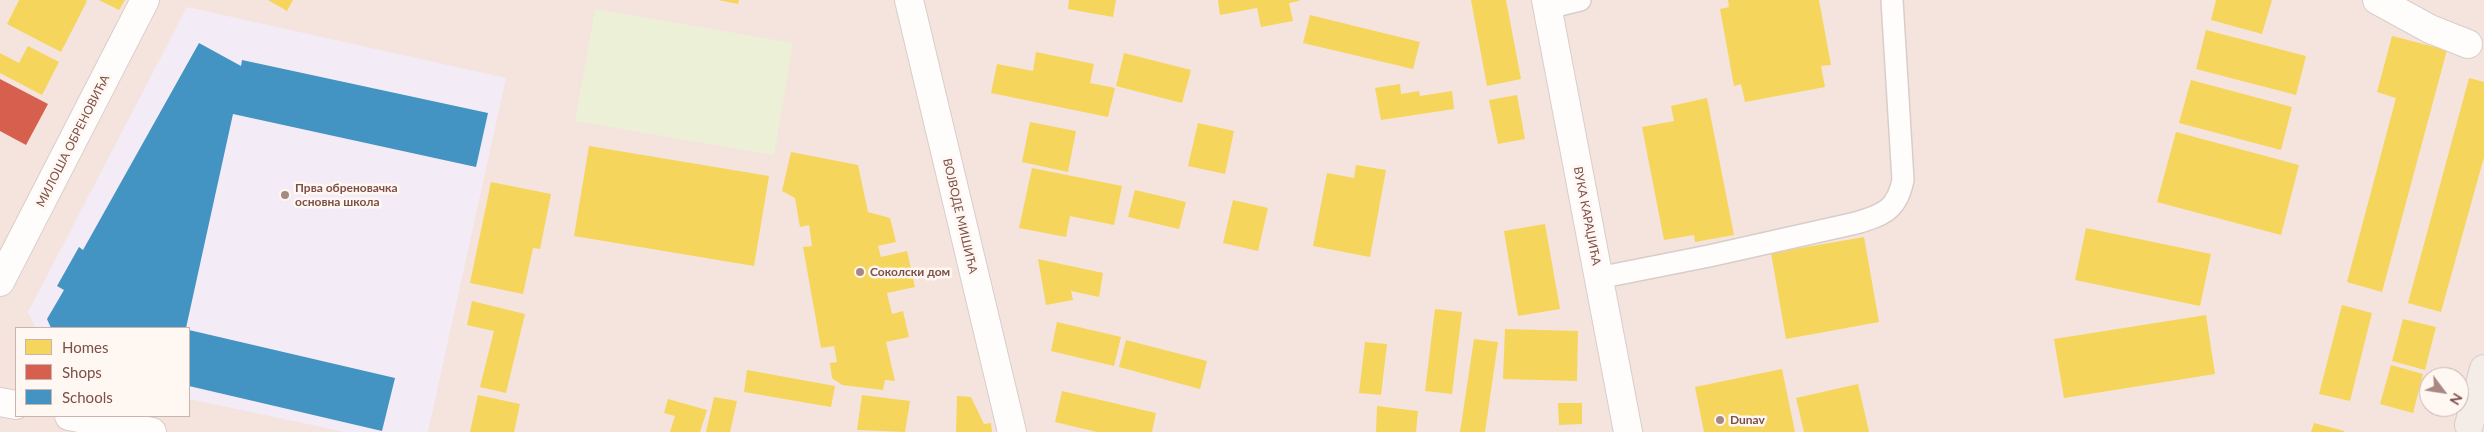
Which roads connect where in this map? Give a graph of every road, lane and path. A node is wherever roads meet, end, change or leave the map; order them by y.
1 (145, 0) edge
2 (909, 0) edge
3 (1580, 0) edge
4 (1892, 0) edge
5 (2377, 0) edge
6 (1546, 4) edge
7 (2468, 44) dead end
8 (1598, 278) junction
9 (0, 282) edge
10 (2484, 369) edge
11 (0, 402) edge
12 (15, 405) edge
13 (74, 417) edge
14 (2470, 426) edge
15 (152, 432) edge
16 (1012, 432) edge
17 (1628, 432) edge

1 - 9 street, МИЛОША ОБРЕНОВИЋА
2 - 16 street, ВОЈВОДЕ МИШИЋА
3 - 6 lane
4 - 8 lane
5 - 7 street
6 - 8 street, ВУКА КАРАЏИЋА
8 - 17 street, ВУКА КАРАЏИЋА
10 - 14 main road
11 - 12 street
13 - 15 street

